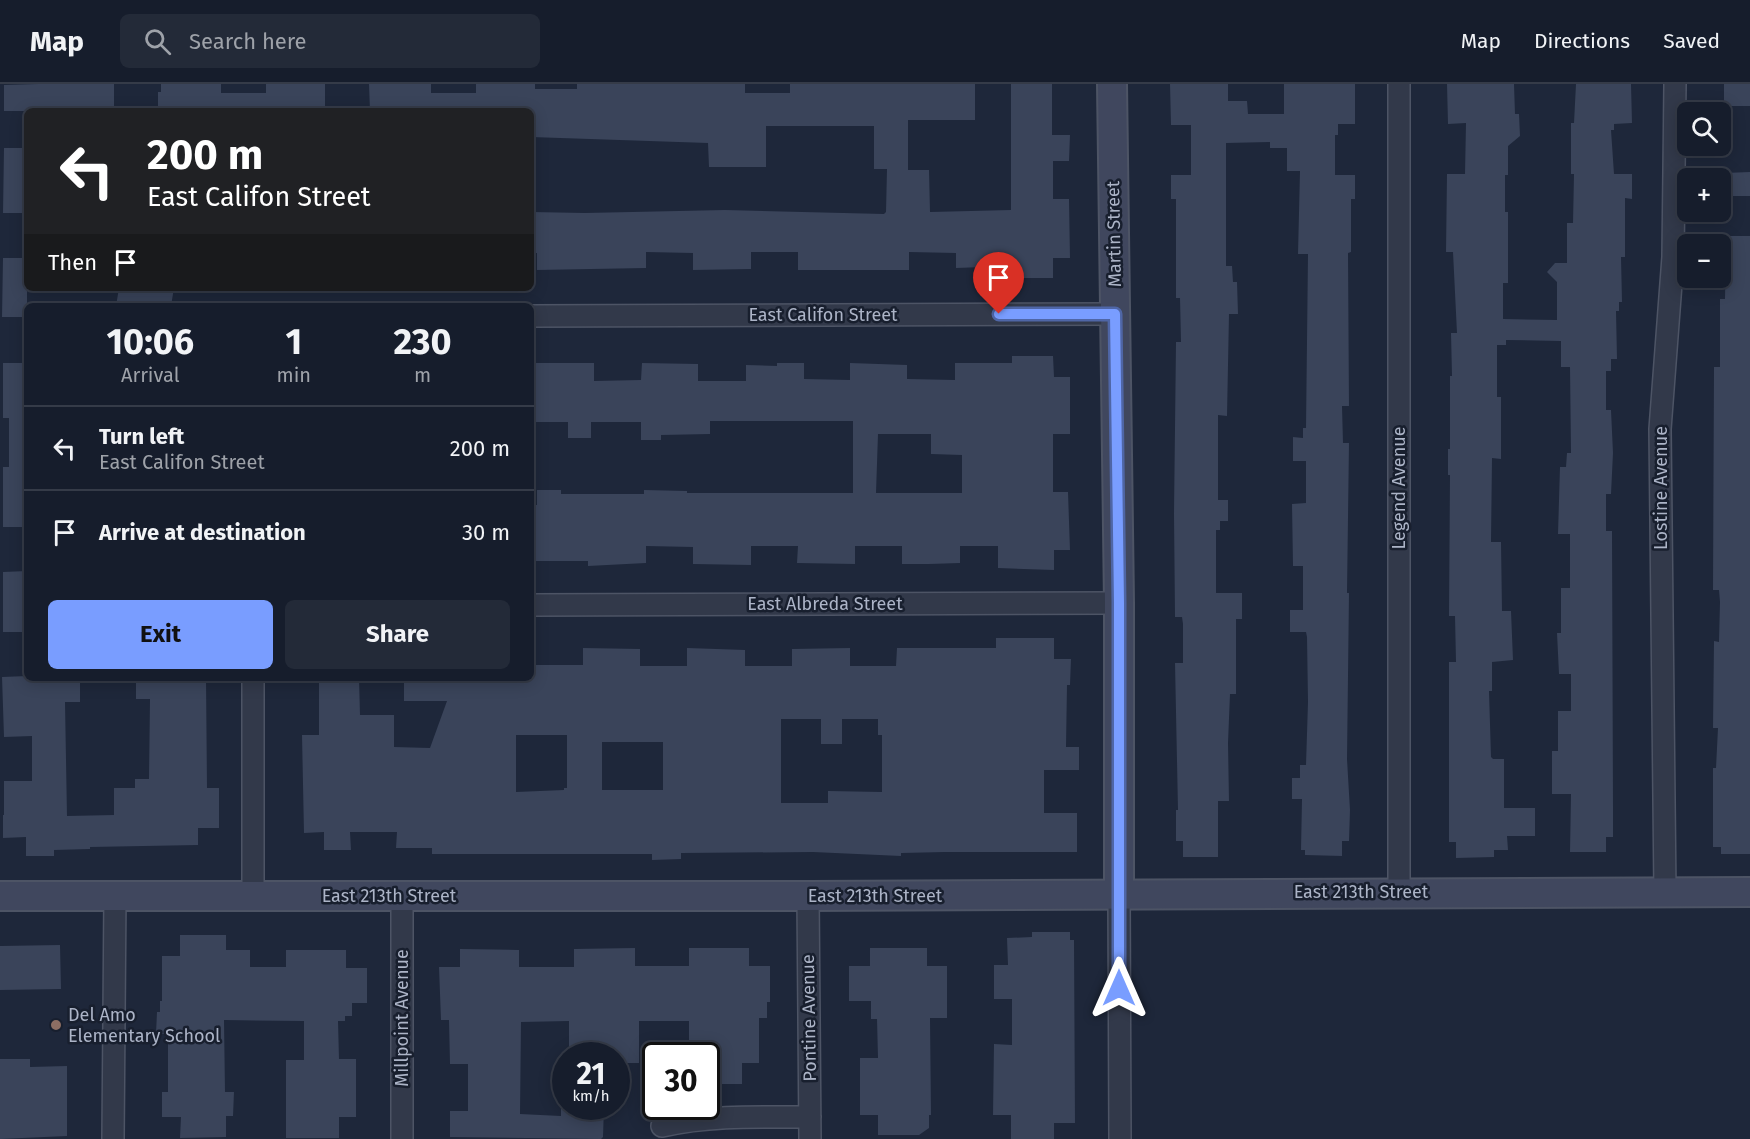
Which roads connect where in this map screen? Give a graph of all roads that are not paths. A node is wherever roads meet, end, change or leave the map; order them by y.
1 (1112, 84) edge
2 (1399, 84) edge
3 (1675, 84) edge
4 (1115, 314) junction
5 (534, 316) edge
6 (1119, 603) junction
7 (534, 605) edge
8 (253, 681) edge
9 (1399, 892) junction
10 (1665, 892) junction
11 (1750, 892) edge
12 (1119, 895) junction
13 (0, 896) edge
14 (115, 896) junction
15 (253, 896) junction
16 (402, 896) junction
17 (808, 896) junction
18 (810, 1117) junction
19 (662, 1126) dead end
20 (114, 1139) edge
21 (402, 1139) edge
22 (810, 1139) edge
23 (1120, 1139) edge

1 - 4 street, Martin Street
2 - 9 street, Legend Avenue
3 - 10 street, Lostine Avenue
4 - 5 street, East Califon Street
4 - 6 street, Martin Street
6 - 7 street, East Albreda Street
6 - 12 street, Martin Street
8 - 15 street
9 - 10 street, East 213th Street
9 - 12 street, East 213th Street
10 - 11 street, East 213th Street
12 - 17 street, East 213th Street
12 - 23 street, Martin Street
13 - 14 street, East 213th Street
14 - 15 street, East 213th Street
14 - 20 street
15 - 16 street, East 213th Street
16 - 17 street, East 213th Street
16 - 21 street, Millpoint Avenue
17 - 18 street, Pontine Avenue
18 - 19 street
18 - 22 street, Pontine Avenue

